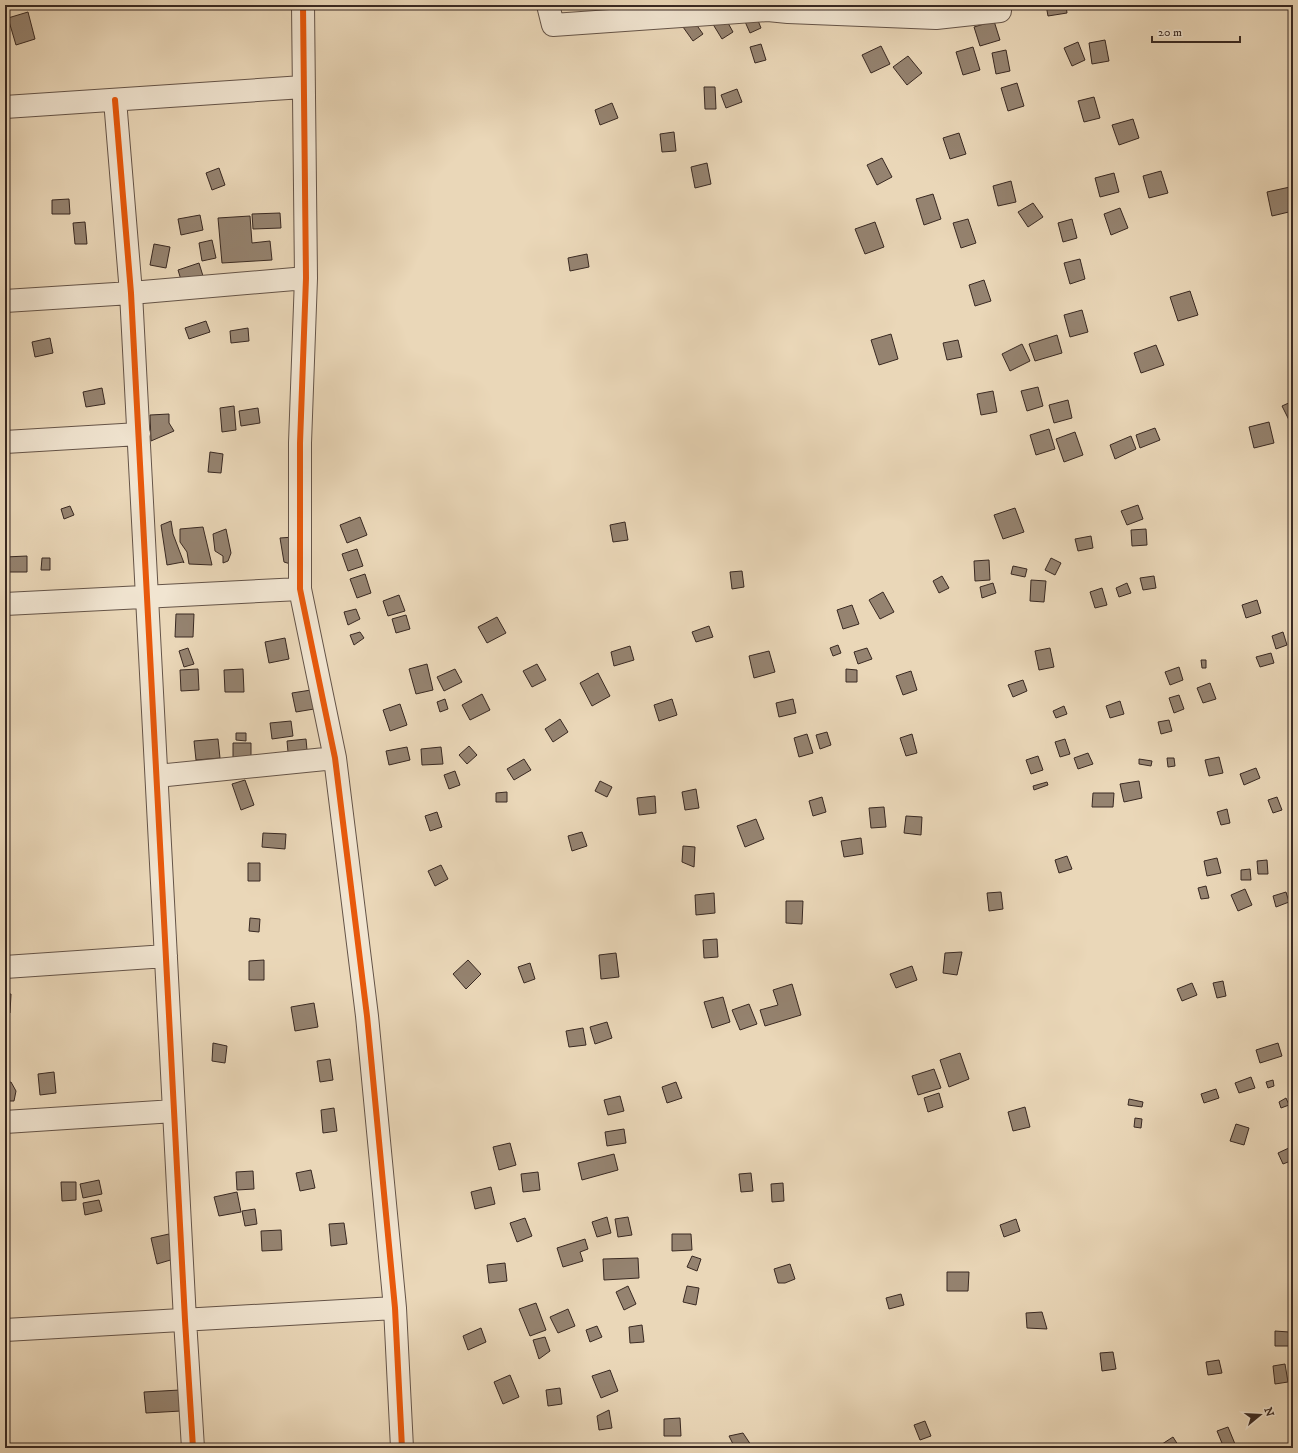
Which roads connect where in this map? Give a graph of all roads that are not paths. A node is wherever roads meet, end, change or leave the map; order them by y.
1 (303, 5) edge
2 (548, 5) edge
3 (768, 8) edge
4 (1000, 11) dead end
5 (936, 12) edge
6 (303, 87) junction
7 (115, 100) junction
8 (5, 107) edge
9 (306, 278) junction
10 (131, 293) junction
11 (5, 301) edge
12 (139, 434) junction
13 (5, 442) edge
14 (300, 589) junction
15 (147, 597) junction
16 (5, 604) edge
17 (335, 758) junction
18 (157, 776) junction
19 (166, 956) junction
20 (5, 967) edge
21 (174, 1111) junction
22 (5, 1122) edge
23 (395, 1308) junction
24 (185, 1320) junction
25 (5, 1330) edge
26 (193, 1448) edge
27 (402, 1448) edge

1 - 6 street
2 - 3 street
3 - 5 street
4 - 5 street
6 - 7 street
6 - 9 street
7 - 8 street
7 - 10 street
9 - 10 street
9 - 14 street
10 - 11 street
10 - 12 street
12 - 13 street
12 - 15 street
14 - 15 street
14 - 17 street
15 - 16 street
15 - 18 street
17 - 18 street
17 - 23 street
18 - 19 street
19 - 20 street
19 - 21 street
21 - 22 street
21 - 24 street
23 - 24 street
23 - 27 street
24 - 25 street
24 - 26 street

